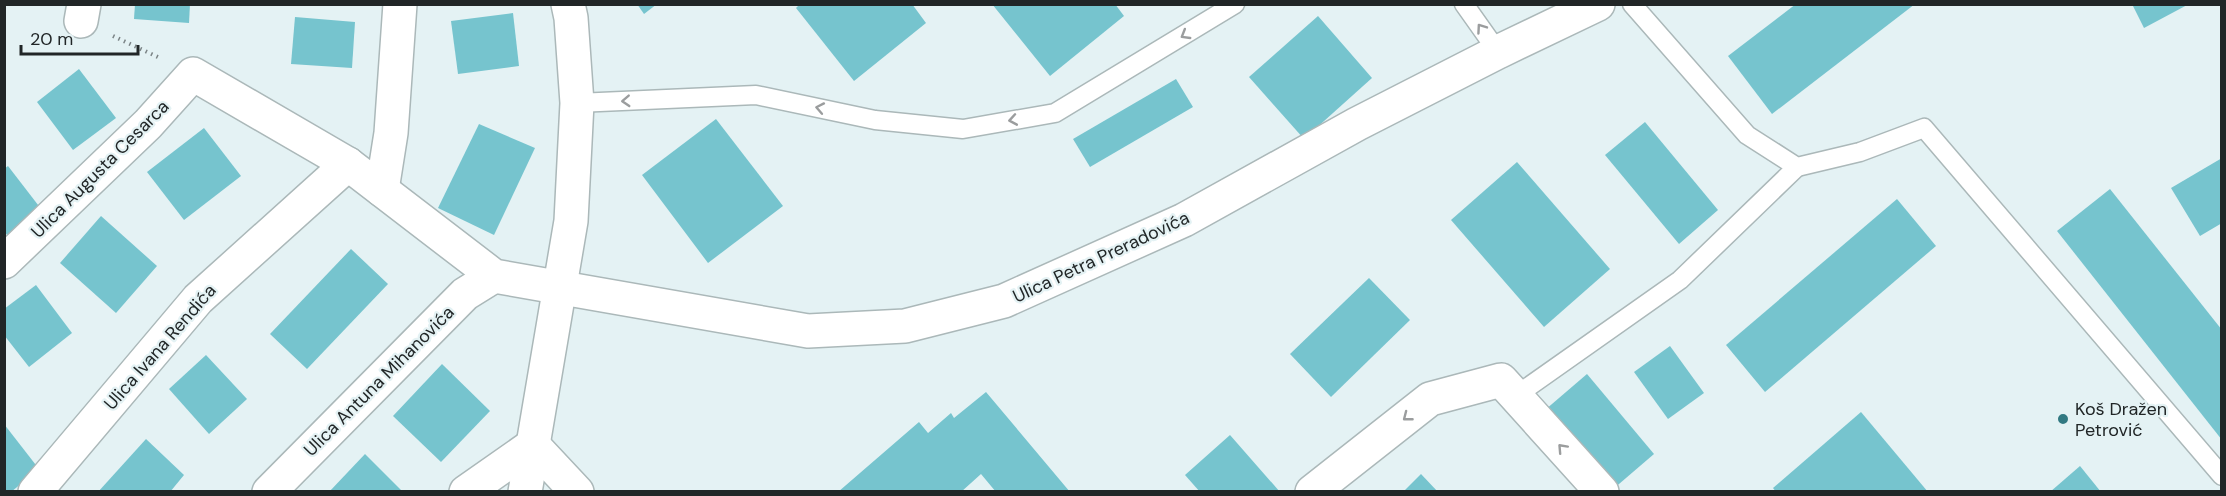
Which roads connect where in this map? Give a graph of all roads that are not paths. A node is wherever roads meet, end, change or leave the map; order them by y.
1 (400, 4) edge
2 (567, 4) edge
3 (1235, 4) edge
4 (1464, 4) edge
5 (1598, 4) edge
6 (1632, 4) edge
7 (1498, 52) junction
8 (577, 103) junction
9 (348, 164) junction
10 (1797, 167) junction
11 (382, 190) junction
12 (4, 262) edge
13 (494, 276) junction
14 (559, 287) junction
15 (1514, 397) junction
16 (534, 445) junction
17 (2222, 476) edge
18 (35, 492) edge
19 (269, 492) edge
20 (466, 492) edge
21 (525, 492) edge
22 (577, 492) edge
23 (1312, 492) edge
24 (1602, 492) edge

1 - 11 street
2 - 8 street
3 -> 8 lane
7 -> 4 lane
5 - 7 street, Ulica Petra Preradovića
6 - 10 lane
7 - 14 street, Ulica Petra Preradovića
8 - 14 street
9 - 11 street
9 - 12 street, Ulica Augusta Cesarca
9 - 18 street, Ulica Ivana Rendića
10 - 15 lane
10 - 17 lane
11 - 13 street
13 - 14 street, Ulica Petra Preradovića
13 - 19 street, Ulica Antuna Mihanovića
14 - 16 street
15 -> 23 street
24 -> 15 street
16 - 20 street
16 - 21 street
16 - 22 street

